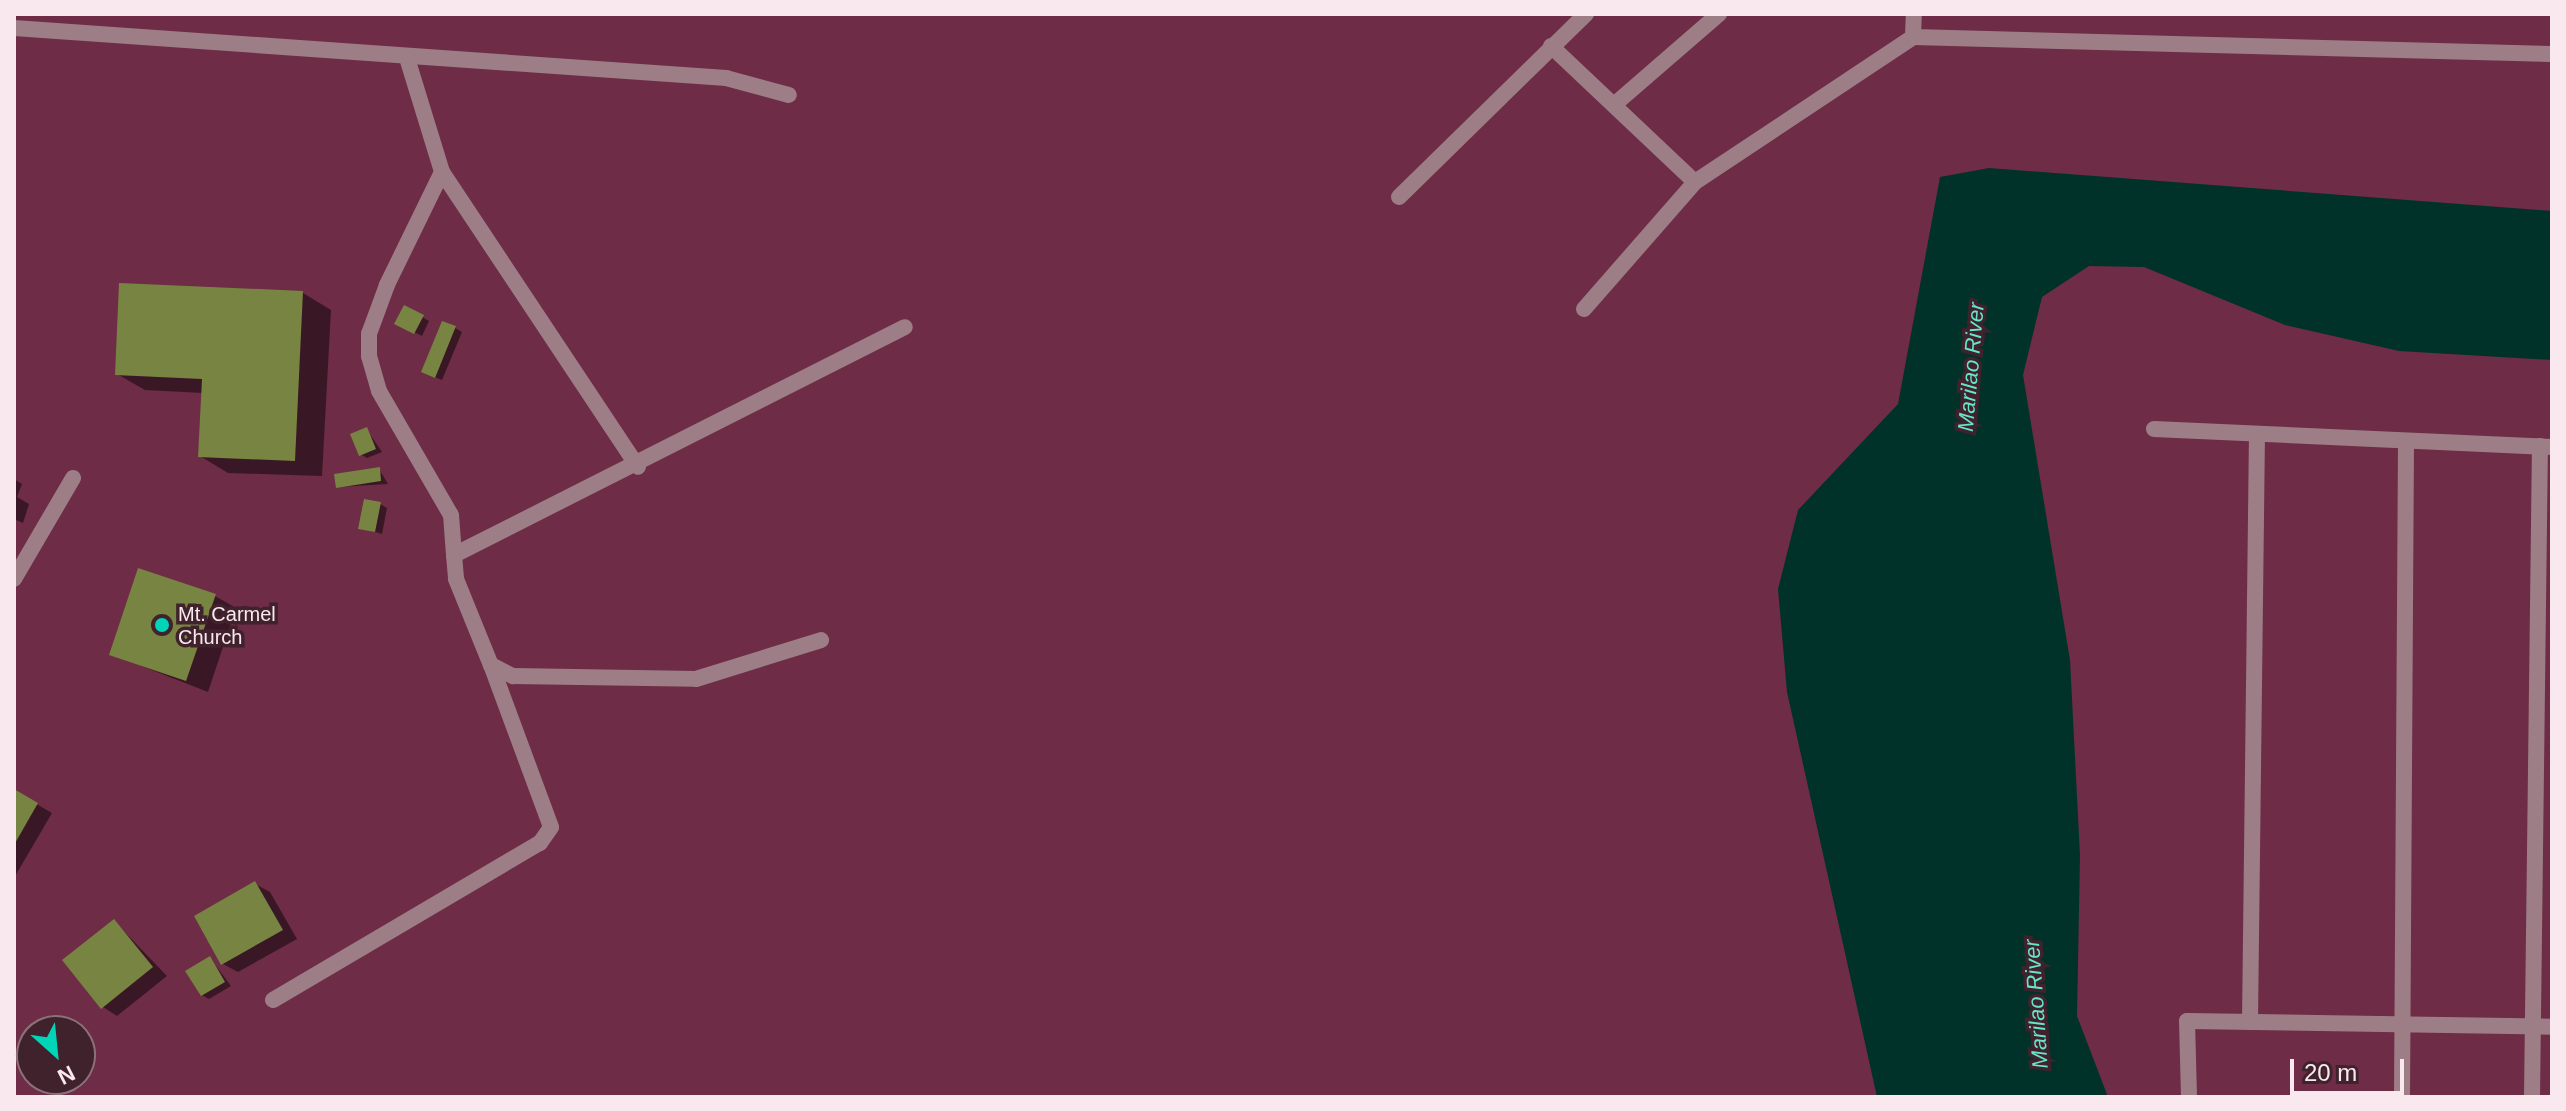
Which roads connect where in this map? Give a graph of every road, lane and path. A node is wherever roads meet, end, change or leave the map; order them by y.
1 (1586, 14) edge
2 (1719, 14) edge
3 (1914, 14) edge
4 (14, 28) edge
5 (1913, 37) junction
6 (1551, 46) junction
7 (2552, 54) edge
8 (407, 58) junction
9 (789, 95) dead end
10 (1615, 104) junction
11 (442, 172) junction
12 (1695, 182) junction
13 (1399, 197) dead end
14 (1584, 309) dead end
15 (905, 327) dead end
16 (2154, 429) dead end
17 (2257, 435) junction
18 (2406, 444) junction
19 (2546, 446) edge
20 (638, 467) junction
21 (73, 478) dead end
22 (454, 555) junction
23 (14, 579) edge
24 (821, 640) dead end
25 (491, 665) junction
26 (273, 1000) dead end
27 (2250, 1022) junction
28 (2404, 1026) junction
29 (2544, 1027) edge
30 (2189, 1097) edge
31 (2402, 1097) edge
32 (2532, 1097) edge

1 - 6 street
2 - 10 street
3 - 5 street
4 - 8 street
5 - 7 street
5 - 12 street
6 - 10 street
6 - 13 street
8 - 9 street
8 - 11 street
10 - 12 street
11 - 20 street
11 - 22 street
12 - 14 street
15 - 20 street
16 - 17 street
17 - 18 street
17 - 27 street
18 - 19 street
18 - 28 street
19 - 29 street
20 - 22 street
21 - 23 street
22 - 25 street
24 - 25 street
25 - 26 street
27 - 28 street
27 - 30 street
28 - 29 street
28 - 31 street
29 - 32 street

